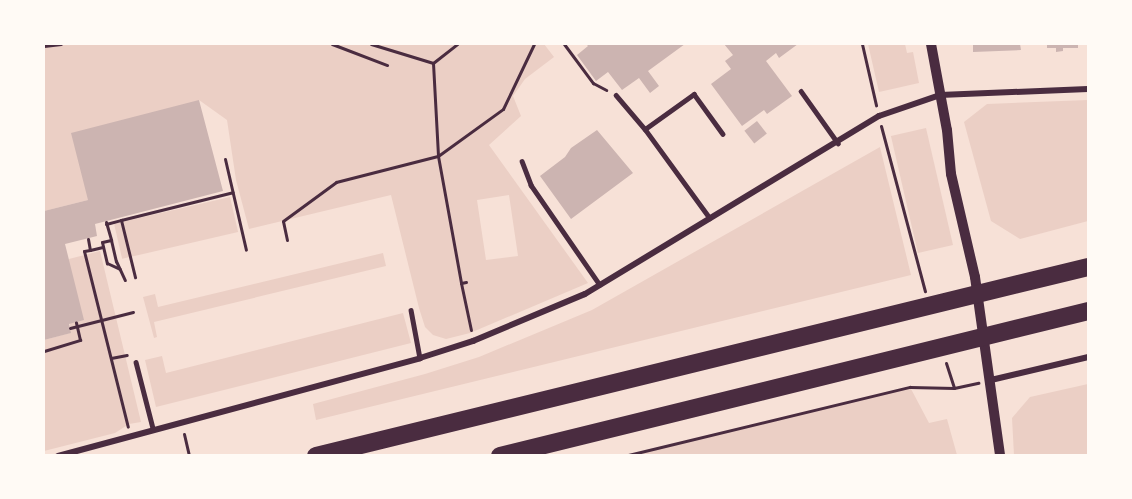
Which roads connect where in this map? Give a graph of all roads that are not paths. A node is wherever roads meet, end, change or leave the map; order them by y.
1 (931, 44) edge
2 (1089, 89) edge
3 (801, 91) dead end
4 (616, 95) road end
5 (940, 95) junction
6 (645, 129) junction
7 (723, 134) dead end
8 (837, 143) junction
9 (522, 161) dead end
10 (710, 218) junction
11 (1089, 267) edge
12 (600, 285) junction
13 (411, 310) dead end
14 (1089, 312) edge
15 (1089, 357) edge
16 (420, 358) junction
17 (136, 362) dead end
18 (991, 380) junction
19 (153, 428) junction
20 (58, 456) edge
21 (316, 456) edge
22 (500, 456) edge
23 (1000, 456) edge

1 - 5 street
2 - 5 street
3 - 8 lane
4 - 6 lane
5 - 8 street
5 - 18 street
6 - 7 lane
6 - 10 lane
8 - 10 street
9 - 12 lane
10 - 12 street
11 - 21 highway
12 - 16 street
13 - 16 lane
14 - 22 highway
15 - 18 street
16 - 19 street
17 - 19 lane
18 - 23 street
19 - 20 street

